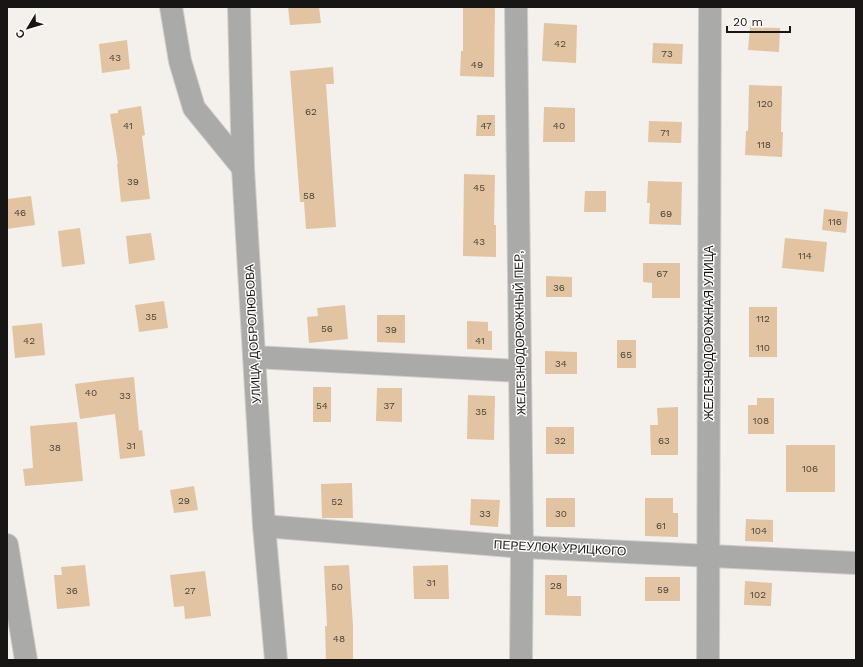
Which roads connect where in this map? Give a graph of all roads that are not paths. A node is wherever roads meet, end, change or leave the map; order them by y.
1 (171, 7) edge
2 (239, 7) edge
3 (516, 7) edge
4 (710, 7) edge
5 (243, 168) junction
6 (254, 357) junction
7 (520, 370) junction
8 (264, 526) junction
9 (7, 545) edge
10 (522, 547) junction
11 (708, 555) junction
12 (856, 563) edge
13 (26, 660) edge
14 (276, 660) edge
15 (522, 660) edge
16 (708, 660) edge

1 - 5 street
2 - 5 street, УЛИЦА ДОБРОЛЮБОВА
3 - 7 street, ЖЕЛЕЗНОДОРОЖНЫЙ ПЕР,
4 - 11 street, ЖЕЛЕЗНОДОРОЖНАЯ УЛИЦА
5 - 6 street, УЛИЦА ДОБРОЛЮБОВА
6 - 7 street
6 - 8 street, УЛИЦА ДОБРОЛЮБОВА
7 - 10 street, ЖЕЛЕЗНОДОРОЖНЫЙ ПЕР,
8 - 10 street, ПЕРЕУЛОК УРИЦКОГО
8 - 14 street, УЛИЦА ДОБРОЛЮБОВА
9 - 13 street
10 - 11 street, ПЕРЕУЛОК УРИЦКОГО
10 - 15 street, ЖЕЛЕЗНОДОРОЖНЫЙ ПЕР,
11 - 12 street, ПЕРЕУЛОК УРИЦКОГО
11 - 16 street, ЖЕЛЕЗНОДОРОЖНАЯ УЛИЦА

